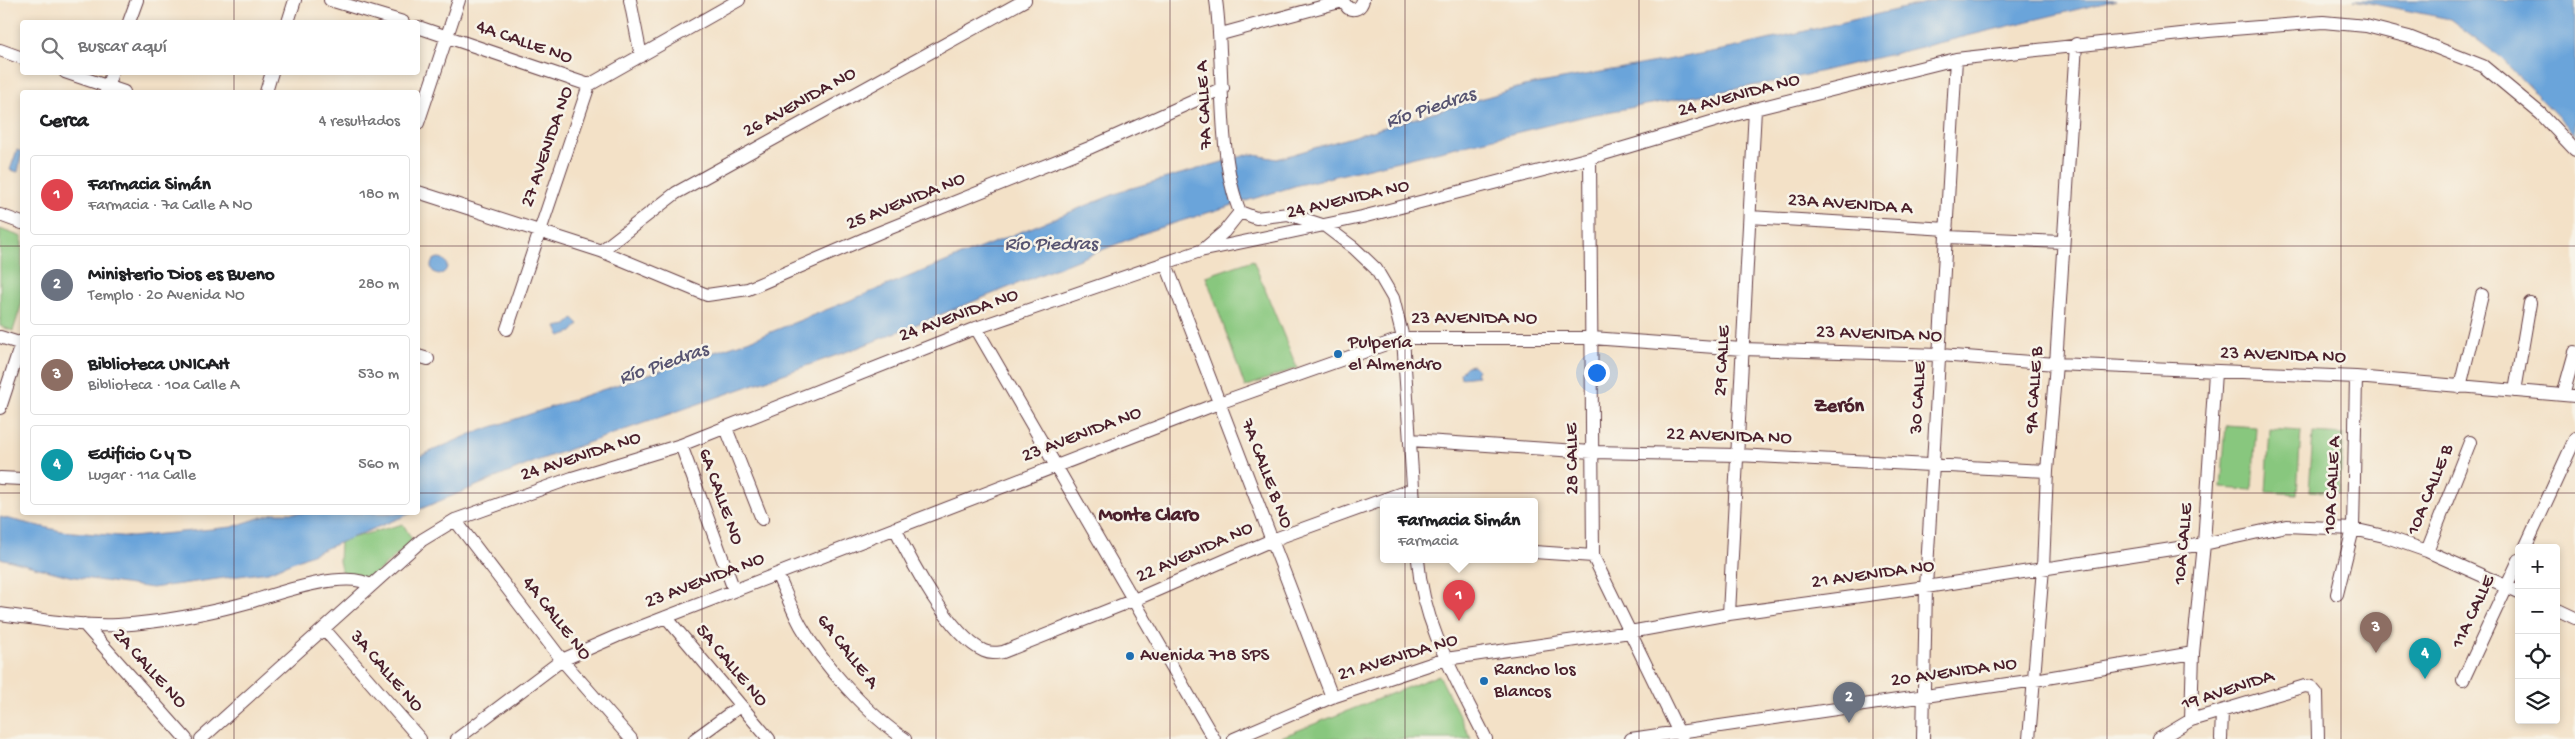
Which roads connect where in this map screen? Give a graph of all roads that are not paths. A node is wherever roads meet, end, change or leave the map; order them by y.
1 (137, 0) edge
2 (295, 0) edge
3 (330, 0) edge
4 (459, 0) edge
5 (630, 0) edge
6 (739, 0) edge
7 (1025, 0) edge
8 (1216, 0) edge
9 (1363, 0) edge
10 (1342, 1) edge
11 (130, 20) edge
12 (289, 20) edge
13 (396, 20) edge
14 (420, 28) edge
15 (1221, 34) junction
16 (447, 36) junction
17 (2076, 44) junction
18 (0, 50) edge
19 (641, 56) junction
20 (20, 57) edge
21 (1956, 58) junction
22 (72, 75) edge
23 (111, 75) edge
24 (271, 75) edge
25 (589, 85) junction
26 (1223, 88) junction
27 (107, 90) edge
28 (267, 90) edge
29 (1755, 110) junction
30 (420, 117) edge
31 (2575, 150) edge
32 (1590, 158) junction
33 (420, 193) edge
34 (1239, 209) junction
35 (0, 215) edge
36 (1750, 217) junction
37 (20, 222) edge
38 (1325, 226) junction
39 (539, 232) junction
40 (1947, 233) junction
41 (2062, 242) junction
42 (600, 251) junction
43 (1200, 251) junction
44 (1166, 264) junction
45 (2482, 295) dead end
46 (2530, 303) dead end
47 (976, 328) junction
48 (507, 329) dead end
49 (0, 337) edge
50 (1403, 338) junction
51 (1592, 338) junction
52 (20, 342) edge
53 (20, 349) edge
54 (1742, 350) junction
55 (2575, 352) edge
56 (1940, 355) junction
57 (2056, 364) junction
58 (2215, 372) junction
59 (2356, 377) junction
60 (2460, 387) junction
61 (2515, 391) junction
62 (2569, 396) edge
63 (1219, 402) junction
64 (0, 408) edge
65 (726, 428) junction
66 (2575, 439) edge
67 (1410, 440) junction
68 (2470, 442) dead end
69 (681, 445) junction
70 (1592, 452) junction
71 (1737, 455) junction
72 (1057, 465) junction
73 (1934, 465) junction
74 (2047, 471) junction
75 (0, 478) edge
76 (20, 479) edge
77 (1414, 496) edge
78 (1380, 507) edge
79 (762, 519) dead end
80 (455, 520) junction
81 (895, 528) junction
82 (2353, 529) junction
83 (1272, 540) junction
84 (2204, 544) junction
85 (2527, 544) edge
86 (2427, 551) junction
87 (1538, 552) edge
88 (1593, 556) junction
89 (1418, 563) edge
90 (2043, 568) junction
91 (2515, 569) edge
92 (777, 574) junction
93 (371, 586) junction
94 (2507, 586) junction
95 (1926, 587) junction
96 (734, 590) junction
97 (2515, 590) edge
98 (2337, 594) dead end
99 (1134, 600) junction
100 (2560, 611) edge
101 (0, 614) edge
102 (1729, 614) junction
103 (666, 617) junction
104 (2575, 618) edge
105 (84, 624) junction
106 (324, 629) junction
107 (1630, 632) junction
108 (2193, 653) junction
109 (1446, 659) junction
110 (562, 660) junction
111 (2035, 680) junction
112 (2463, 680) dead end
113 (1924, 696) junction
114 (1332, 697) junction
115 (740, 706) junction
116 (2222, 712) junction
117 (2191, 720) junction
118 (1680, 735) edge
119 (186, 739) edge
120 (201, 739) edge
121 (420, 739) edge
122 (457, 739) edge
123 (631, 739) edge
124 (695, 739) edge
125 (768, 739) edge
126 (905, 739) edge
127 (1214, 739) edge
128 (1234, 739) edge
129 (1486, 739) edge
130 (1631, 739) edge
131 (1923, 739) edge
132 (2030, 739) edge
133 (2159, 739) edge
134 (2220, 739) edge
135 (2318, 739) edge

1 - 11 street
2 - 12 street
3 - 13 street
4 - 16 street
5 - 19 street
6 - 19 street, 27 AVENIDA NO
7 - 42 street, 26 AVENIDA NO
8 - 15 street, 7A CALLE A
9 - 10 street
10 - 15 street
14 - 16 street, 4A CALLE NO
15 - 26 street, 7A CALLE A
16 - 25 street, 4A CALLE NO
16 - 30 street
17 - 21 street, 24 AVENIDA NO
17 - 31 street, 24 AVENIDA NO
17 - 41 street, 9A CALLE B
18 - 20 street
19 - 25 street, 27 AVENIDA NO
21 - 29 street, 24 AVENIDA NO
21 - 40 street, 30 CALLE
22 - 27 street
23 - 27 street
24 - 28 street
25 - 39 street, 27 AVENIDA NO
26 - 34 street, 7A CALLE A
26 - 42 street, 25 AVENIDA NO
29 - 32 street, 24 AVENIDA NO
29 - 36 street, 29 CALLE
32 - 38 street, 24 AVENIDA NO
32 - 51 street, 28 CALLE
33 - 39 street
34 - 38 street
34 - 43 street
35 - 37 street
36 - 40 street, 23A AVENIDA A
36 - 54 street, 29 CALLE
38 - 43 street, 24 AVENIDA NO
38 - 50 street
39 - 42 street
39 - 48 street, 27 AVENIDA NO
40 - 41 street, 23A AVENIDA A
40 - 56 street, 30 CALLE
41 - 57 street, 9A CALLE B
43 - 44 street, 24 AVENIDA NO
44 - 47 street, 24 AVENIDA NO
44 - 63 street, 7A CALLE B NO
45 - 60 street
46 - 61 street
47 - 65 street, 24 AVENIDA NO
47 - 72 street
49 - 52 street
50 - 51 street, 23 AVENIDA NO
50 - 63 street, 23 AVENIDA NO
50 - 67 street
51 - 54 street, 23 AVENIDA NO
51 - 70 street, 28 CALLE
53 - 64 street
54 - 56 street, 23 AVENIDA NO
54 - 71 street, 29 CALLE
55 - 62 street
56 - 57 street, 23 AVENIDA NO
56 - 73 street, 30 CALLE
57 - 58 street, 23 AVENIDA NO
57 - 74 street, 9A CALLE B
58 - 59 street, 23 AVENIDA NO
58 - 84 street, 10A CALLE
59 - 60 street, 23 AVENIDA NO
59 - 82 street, 10A CALLE A
60 - 61 street, 23 AVENIDA NO
61 - 62 street, 23 AVENIDA NO
63 - 72 street, 23 AVENIDA NO
63 - 83 street, 7A CALLE B NO
65 - 69 street, 24 AVENIDA NO
65 - 79 street
66 - 85 street
67 - 70 street, 22 AVENIDA NO
67 - 77 street
68 - 86 street, 10A CALLE B
69 - 80 street, 24 AVENIDA NO
69 - 96 street, 6A CALLE NO
70 - 71 street, 22 AVENIDA NO
70 - 88 street, 28 CALLE
71 - 73 street, 22 AVENIDA NO
71 - 102 street, 29 CALLE
72 - 81 street, 23 AVENIDA NO
72 - 99 street
73 - 74 street, 22 AVENIDA NO
73 - 95 street, 30 CALLE
74 - 90 street, 9A CALLE B
75 - 76 street
78 - 83 street, 22 AVENIDA NO
80 - 93 street, 24 AVENIDA NO
80 - 110 street, 4A CALLE NO
81 - 92 street, 23 AVENIDA NO
81 - 99 street, 22 AVENIDA NO
82 - 84 street, 21 AVENIDA NO
82 - 86 street, 21 AVENIDA NO
82 - 98 street, 10A CALLE A
83 - 99 street, 22 AVENIDA NO
83 - 114 street, 7A CALLE B NO
84 - 90 street, 21 AVENIDA NO
84 - 108 street, 10A CALLE
86 - 94 street, 21 AVENIDA NO
87 - 88 street
88 - 107 street, 28 CALLE
89 - 109 street
90 - 95 street, 21 AVENIDA NO
90 - 111 street, 9A CALLE B
91 - 94 street, 11A CALLE
92 - 96 street, 23 AVENIDA NO
92 - 126 street, 6A CALLE A
93 - 105 street
93 - 106 street, 24 AVENIDA NO
94 - 97 street, 21 AVENIDA NO
94 - 112 street, 11A CALLE
95 - 102 street, 21 AVENIDA NO
95 - 113 street, 30 CALLE
96 - 103 street, 23 AVENIDA NO
99 - 127 street
100 - 104 street
101 - 105 street
102 - 107 street, 21 AVENIDA NO
103 - 110 street, 23 AVENIDA NO
103 - 115 street, 5A CALLE NO
105 - 119 street, 2A CALLE NO
106 - 120 street, 24 AVENIDA NO
106 - 121 street, 3A CALLE NO
107 - 109 street, 21 AVENIDA NO
107 - 118 street, 28 CALLE
108 - 111 street, 20 AVENIDA NO
108 - 117 street, 10A CALLE
109 - 114 street, 21 AVENIDA NO
109 - 129 street
110 - 122 street, 23 AVENIDA NO
110 - 123 street, 4A CALLE NO
111 - 113 street, 20 AVENIDA NO
111 - 132 street, 9A CALLE B
113 - 118 street, 20 AVENIDA NO
113 - 131 street, 30 CALLE
114 - 128 street, 21 AVENIDA NO
115 - 124 street
115 - 125 street, 5A CALLE NO
116 - 117 street, 19 AVENIDA
116 - 134 street
116 - 135 street, 19 AVENIDA
117 - 133 street, 19 AVENIDA
118 - 130 street, 20 AVENIDA NO

